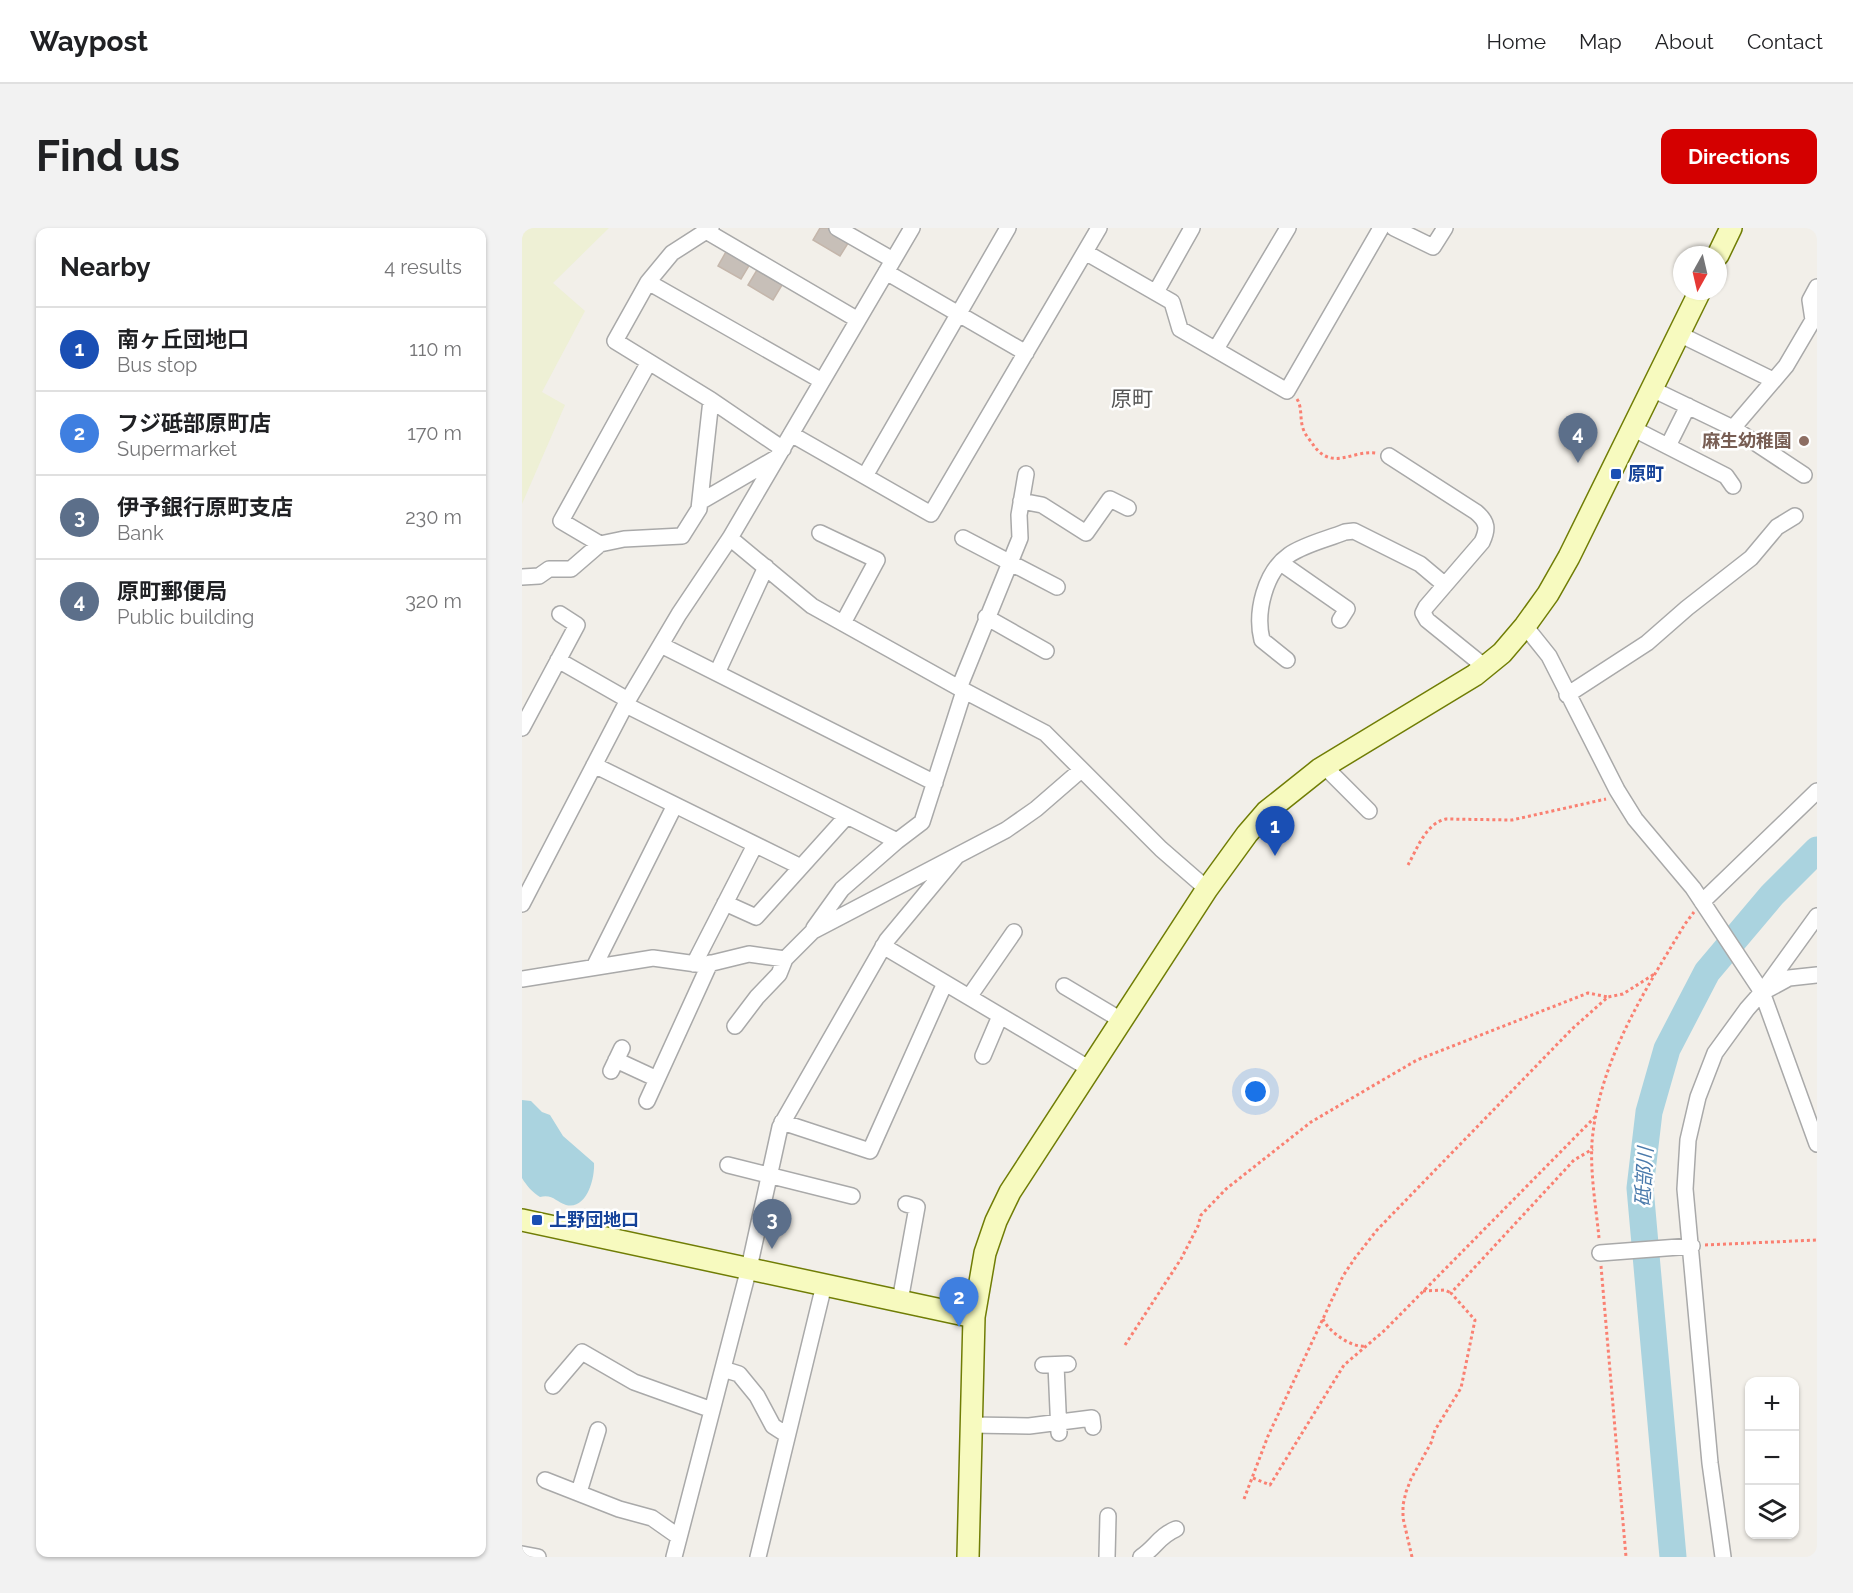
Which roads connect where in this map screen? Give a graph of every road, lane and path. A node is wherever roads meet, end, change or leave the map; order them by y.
1 (837, 228) edge
2 (912, 228) edge
3 (1008, 228) edge
4 (1099, 228) edge
5 (1192, 228) edge
6 (1288, 228) edge
7 (1445, 228) edge
8 (1731, 228) edge
9 (1383, 229) edge
10 (708, 230) edge
11 (1722, 246) edge
12 (1085, 252) junction
13 (890, 266) junction
14 (648, 282) junction
15 (1817, 287) edge
16 (1156, 292) junction
17 (1696, 300) edge
18 (958, 314) junction
19 (858, 320) junction
20 (1679, 334) junction
21 (1216, 349) junction
22 (1026, 353) junction
23 (649, 362) junction
24 (1773, 380) junction
25 (822, 381) junction
26 (1652, 389) junction
27 (1297, 398) dead end
28 (711, 400) junction
29 (1688, 406) junction
30 (1632, 428) junction
31 (1733, 428) junction
32 (791, 434) junction
33 (1668, 446) junction
34 (780, 453) junction
35 (1389, 456) joint
36 (1026, 474) dead end
37 (1804, 475) dead end
38 (865, 476) junction
39 (1733, 486) dead end
40 (1022, 501) junction
41 (700, 502) junction
42 (1128, 508) dead end
43 (1795, 516) dead end
44 (820, 532) dead end
45 (730, 538) junction
46 (963, 538) dead end
47 (600, 544) junction
48 (1011, 563) junction
49 (1281, 563) junction
50 (766, 567) junction
51 (522, 577) edge
52 (1445, 585) junction
53 (1057, 587) dead end
54 (560, 614) dead end
55 (986, 617) junction
56 (1340, 620) dead end
57 (843, 623) junction
58 (1525, 626) junction
59 (661, 645) junction
60 (1046, 651) dead end
61 (558, 660) junction
62 (1287, 660) dead end
63 (1485, 667) junction
64 (717, 673) junction
65 (961, 689) junction
66 (1567, 695) junction
67 (627, 703) junction
68 (522, 728) edge
69 (594, 765) junction
70 (1324, 766) junction
71 (1082, 770) junction
72 (935, 783) junction
73 (1817, 791) edge
74 (675, 805) junction
75 (1628, 809) junction
76 (1368, 811) dead end
77 (848, 816) junction
78 (897, 841) junction
79 (755, 845) junction
80 (956, 857) junction
81 (1408, 865) dead end
82 (801, 867) junction
83 (1206, 889) junction
84 (524, 895) edge
85 (725, 903) junction
86 (1706, 907) junction
87 (1817, 916) edge
88 (813, 931) junction
89 (1014, 932) dead end
90 (883, 946) junction
91 (785, 959) junction
92 (694, 963) junction
93 (710, 963) junction
94 (594, 967) junction
95 (1656, 973) junction
96 (1817, 975) edge
97 (522, 979) edge
98 (945, 983) junction
99 (1064, 986) dead end
100 (1759, 988) junction
101 (1608, 997) junction
102 (969, 998) junction
103 (1000, 1016) junction
104 (1121, 1020) junction
105 (735, 1026) dead end
106 (983, 1056) dead end
107 (616, 1060) dead end
108 (1090, 1069) junction
109 (657, 1079) junction
110 (646, 1101) dead end
111 (1596, 1115) junction
112 (782, 1122) junction
113 (1817, 1144) edge
114 (1593, 1149) junction
115 (728, 1165) dead end
116 (769, 1175) junction
117 (852, 1196) dead end
118 (906, 1204) dead end
119 (522, 1220) edge
120 (1817, 1240) edge
121 (1688, 1246) junction
122 (1603, 1253) junction
123 (749, 1268) junction
124 (824, 1284) junction
125 (1421, 1291) junction
126 (1451, 1293) junction
127 (900, 1301) junction
128 (974, 1317) junction
129 (1322, 1318) junction
130 (1125, 1345) dead end
131 (1366, 1346) junction
132 (1056, 1365) dead end
133 (723, 1369) junction
134 (553, 1386) dead end
135 (712, 1410) junction
136 (970, 1425) junction
137 (1059, 1427) junction
138 (1093, 1427) dead end
139 (598, 1430) dead end
140 (787, 1435) junction
141 (1253, 1478) junction
142 (545, 1480) dead end
143 (579, 1492) junction
144 (1244, 1499) dead end
145 (1108, 1516) dead end
146 (1176, 1529) dead end
147 (679, 1537) junction
148 (674, 1557) edge
149 (758, 1557) edge
150 (968, 1557) edge
151 (1107, 1557) edge
152 (1141, 1557) edge
153 (1412, 1557) edge
154 (1626, 1557) edge
155 (1723, 1557) edge

1 - 13 street
2 - 13 street
3 - 18 street
4 - 12 street
5 - 16 street
6 - 21 street
7 - 9 street
8 - 11 street
9 - 21 street
10 - 14 street
10 - 19 street
12 - 16 street
12 - 22 street
13 - 18 street
13 - 19 street
14 - 23 street
14 - 25 street
15 - 24 street
16 - 21 street
17 - 20 street
18 - 22 street
18 - 38 street
19 - 25 street
20 - 24 street
20 - 26 street
22 - 38 street
23 - 28 street
23 - 47 street
24 - 31 street
25 - 32 street
26 - 29 street
26 - 30 street
27 - 35 path
28 - 34 street
28 - 41 street
29 - 31 street
29 - 33 street
30 - 33 street
30 - 58 street
31 - 37 street
32 - 34 street
32 - 38 street
33 - 39 street
34 - 41 street
34 - 45 street
35 - 52 street
36 - 40 street
40 - 42 street
40 - 48 street
41 - 47 street
43 - 66 street
44 - 57 street
45 - 50 street
45 - 59 street
46 - 48 street
47 - 51 street
48 - 53 street
48 - 55 street
49 - 52 street
49 - 56 street
49 - 62 street
50 - 57 street
50 - 64 street
52 - 63 street
54 - 61 street
55 - 60 street
55 - 65 street
57 - 65 street
58 - 63 street
58 - 66 street
59 - 64 street
59 - 67 street
61 - 67 street
61 - 68 street
63 - 70 street
64 - 72 street
65 - 71 street
65 - 72 street
66 - 75 street
67 - 69 street
67 - 77 street
69 - 74 street
69 - 84 street
70 - 76 street
70 - 83 street
71 - 80 street
71 - 83 street
72 - 78 street
73 - 86 street
74 - 79 street
74 - 94 street
75 - 81 path
75 - 86 street
77 - 78 street
77 - 82 street
78 - 88 street
79 - 82 street
79 - 85 street
80 - 88 street
80 - 90 street
82 - 85 street
83 - 104 street
85 - 92 street
86 - 95 path
86 - 100 street
87 - 100 street
88 - 91 street
89 - 102 street
90 - 98 street
90 - 112 street
91 - 93 street
91 - 105 street
92 - 93 street
92 - 94 street
93 - 109 street
94 - 97 street
95 - 101 path
95 - 111 path
96 - 100 street
98 - 102 street
98 - 112 street
99 - 104 street
100 - 113 street
100 - 121 street
101 - 129 path
101 - 130 path
102 - 103 street
103 - 106 street
103 - 108 street
104 - 108 street
107 - 109 street
108 - 128 street
109 - 110 street
111 - 114 path
111 - 125 path
112 - 116 street
114 - 122 path
114 - 126 path
115 - 116 street
116 - 117 street
116 - 123 street
118 - 127 street
119 - 123 street
120 - 121 path
121 - 122 street
121 - 155 street
122 - 154 path
123 - 124 street
123 - 133 street
124 - 127 street
124 - 140 street
125 - 126 path
125 - 131 path
126 - 153 path
127 - 128 street
128 - 136 street
129 - 131 path
129 - 141 path
131 - 141 path
132 - 137 street
133 - 135 street
133 - 140 street
134 - 135 street
135 - 147 street
136 - 137 street
136 - 150 street
137 - 138 street
139 - 143 street
140 - 149 street
141 - 144 path
142 - 143 street
143 - 147 street
145 - 151 street
146 - 152 street
147 - 148 street

